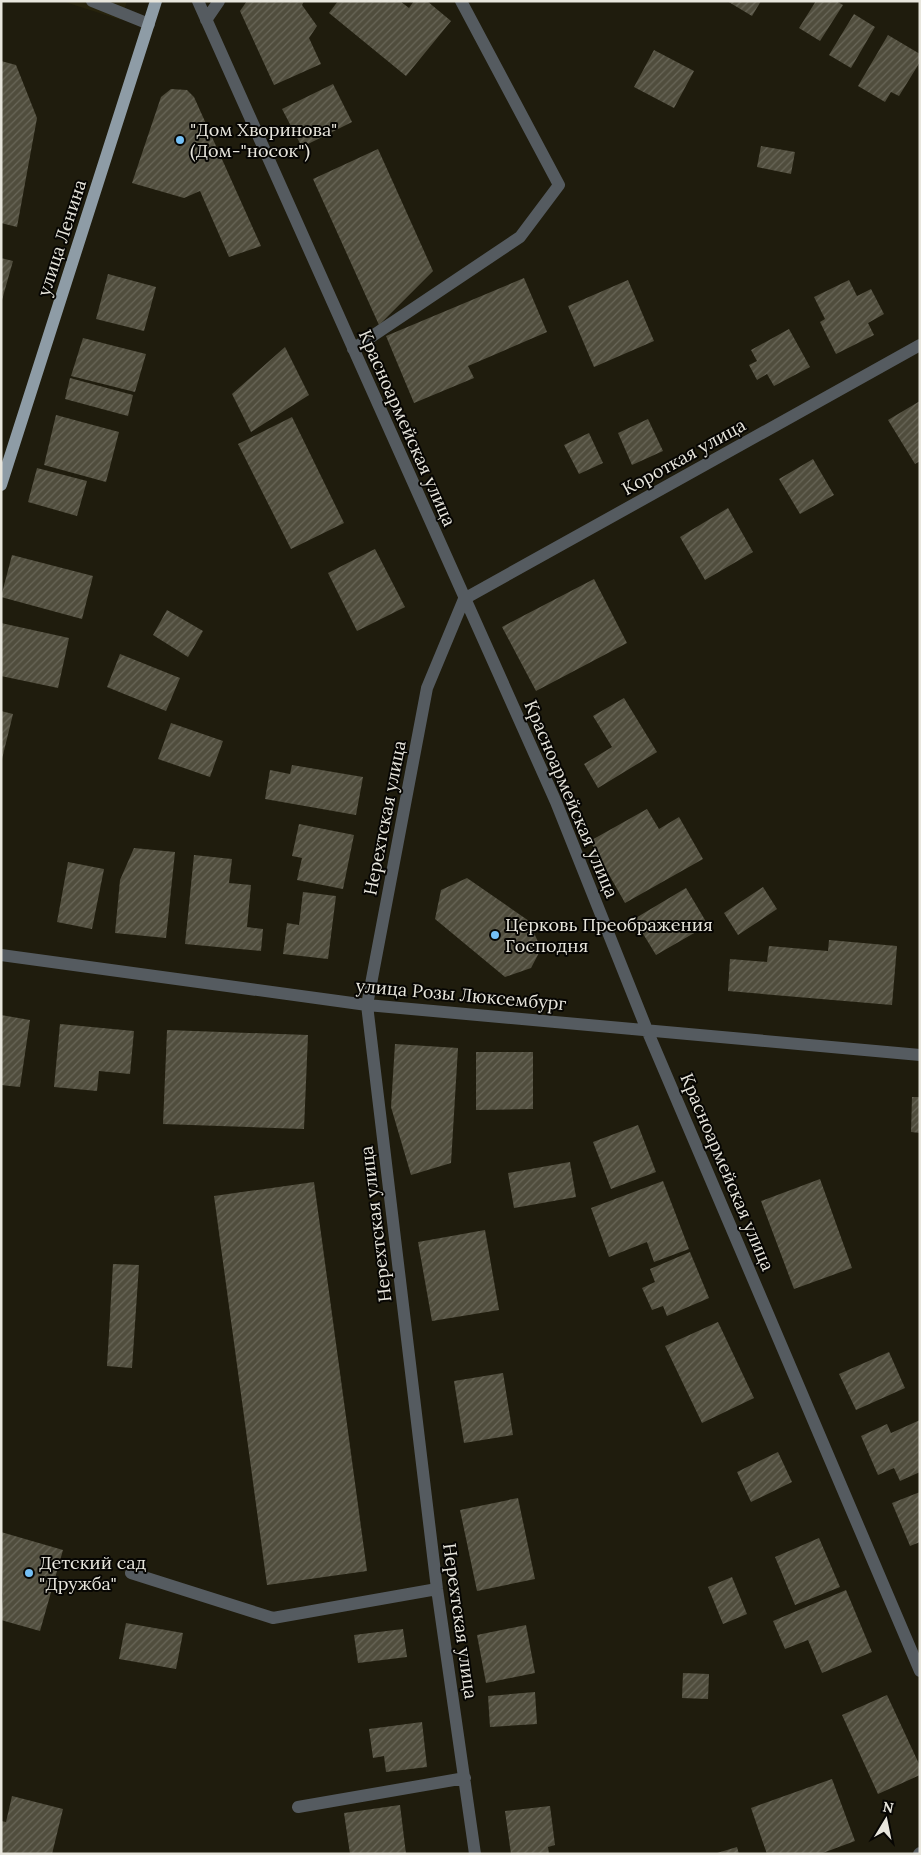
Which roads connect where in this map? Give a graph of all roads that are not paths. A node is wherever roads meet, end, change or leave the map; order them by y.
1 (92, 1) edge
2 (156, 1) edge
3 (198, 1) edge
4 (219, 1) edge
5 (461, 1) edge
6 (206, 20) junction
7 (149, 24) junction
8 (920, 345) edge
9 (353, 349) junction
10 (1, 485) edge
11 (464, 599) junction
12 (1, 955) edge
13 (368, 1005) junction
14 (647, 1030) junction
15 (920, 1054) edge
16 (131, 1573) dead end
17 (437, 1589) junction
18 (920, 1671) edge
19 (464, 1778) junction
20 (298, 1807) dead end
21 (475, 1854) edge

1 - 7 street
2 - 7 main road, улица Ленина
3 - 6 street, Красноармейская улица
4 - 6 street
5 - 9 street
6 - 9 street, Красноармейская улица
7 - 10 main road, улица Ленина
8 - 11 street, Короткая улица
9 - 11 street, Красноармейская улица
11 - 13 street, Нерехтская улица
11 - 14 street, Красноармейская улица
12 - 13 street, улица Розы Люксембург
13 - 14 street, улица Розы Люксембург
13 - 17 street, Нерехтская улица
14 - 15 street, улица Розы Люксембург
14 - 18 street, Красноармейская улица
16 - 17 street
17 - 19 street, Нерехтская улица
19 - 20 street
19 - 21 street, Нерехтская улица

